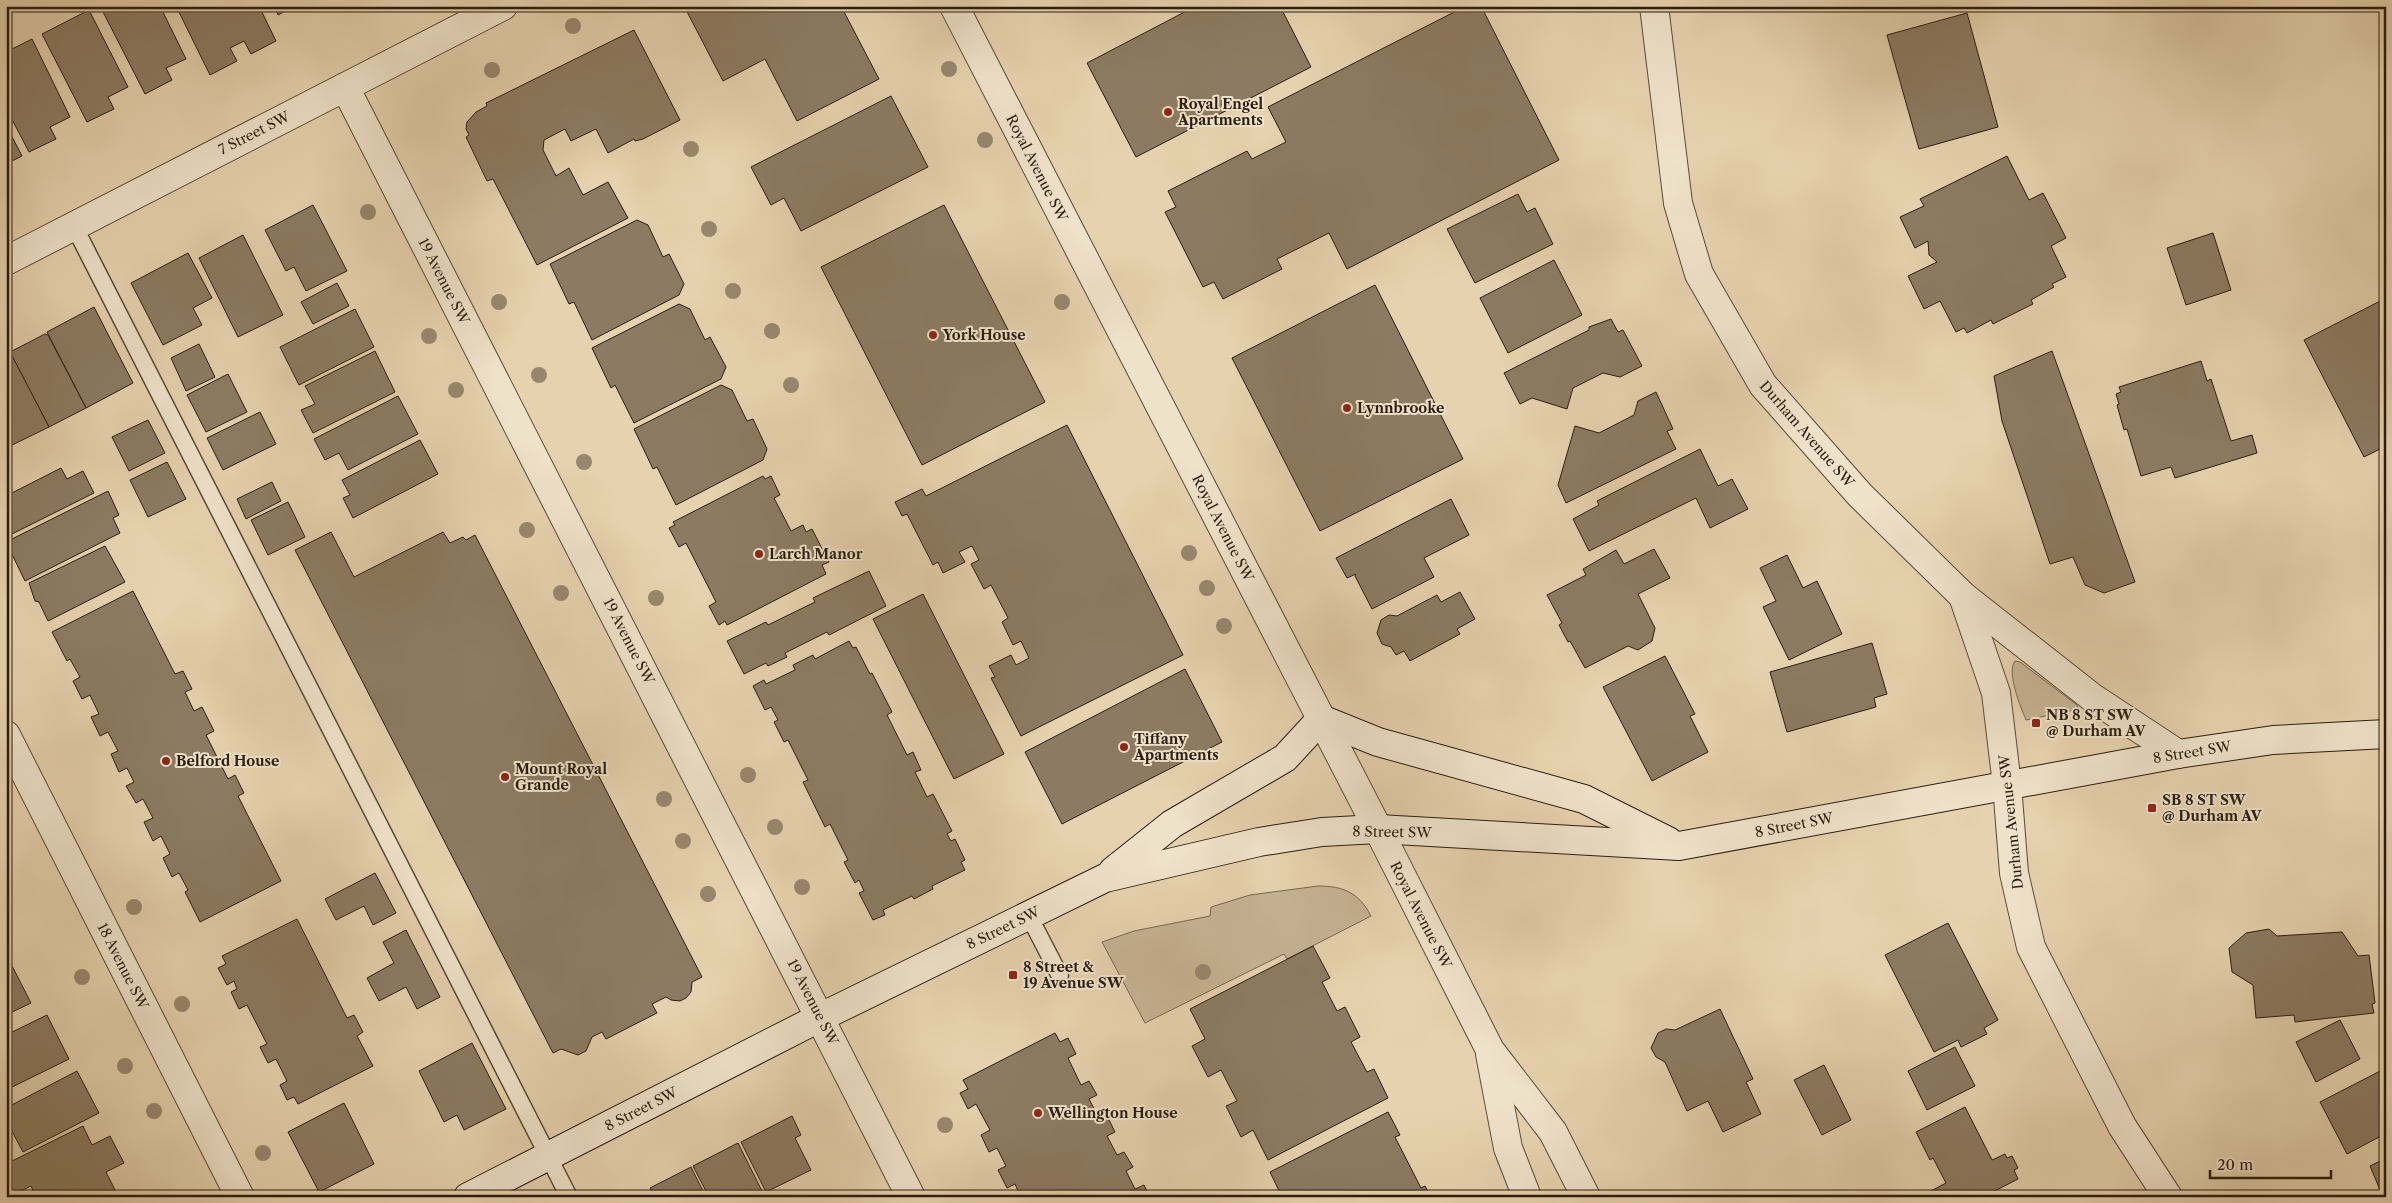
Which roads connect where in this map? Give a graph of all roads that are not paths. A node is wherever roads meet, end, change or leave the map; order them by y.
1 (503, 6) edge
2 (954, 6) edge
3 (1654, 6) edge
4 (345, 86) junction
5 (74, 226) junction
6 (6, 261) edge
7 (1963, 596) junction
8 (1321, 718) junction
9 (2383, 730) edge
10 (6, 735) edge
11 (2178, 754) junction
12 (2007, 784) junction
13 (1378, 828) junction
14 (1679, 846) junction
15 (1105, 878) junction
16 (1028, 916) junction
17 (1060, 976) dead end
18 (821, 1017) junction
19 (1490, 1050) junction
20 (548, 1156) junction
21 (240, 1197) edge
22 (468, 1197) edge
23 (569, 1197) edge
24 (911, 1197) edge
25 (1527, 1197) edge
26 (1586, 1197) edge
27 (2168, 1197) edge

1 - 4 street, 7 Street SW
2 - 8 street, Royal Avenue SW
3 - 7 street, Durham Avenue SW
4 - 5 street, 7 Street SW
4 - 18 street, 19 Avenue SW
5 - 6 street, 7 Street SW
5 - 20 lane
7 - 11 street, Durham Avenue SW
7 - 12 street, Durham Avenue SW
8 - 13 street, Royal Avenue SW
8 - 14 street
8 - 15 street
9 - 11 street, 8 Street SW
10 - 21 street, 18 Avenue SW
11 - 12 street, 8 Street SW
12 - 14 street, 8 Street SW
12 - 27 street, Durham Avenue SW
13 - 14 street, 8 Street SW
13 - 15 street, 8 Street SW
13 - 19 street, Royal Avenue SW
15 - 16 street, 8 Street SW
16 - 17 lane
16 - 18 street, 8 Street SW
18 - 20 street, 8 Street SW
18 - 24 street, 19 Avenue SW
19 - 25 street, Royal Avenue SW
19 - 26 street, Royal Avenue SW
20 - 22 street, 8 Street SW
20 - 23 lane

